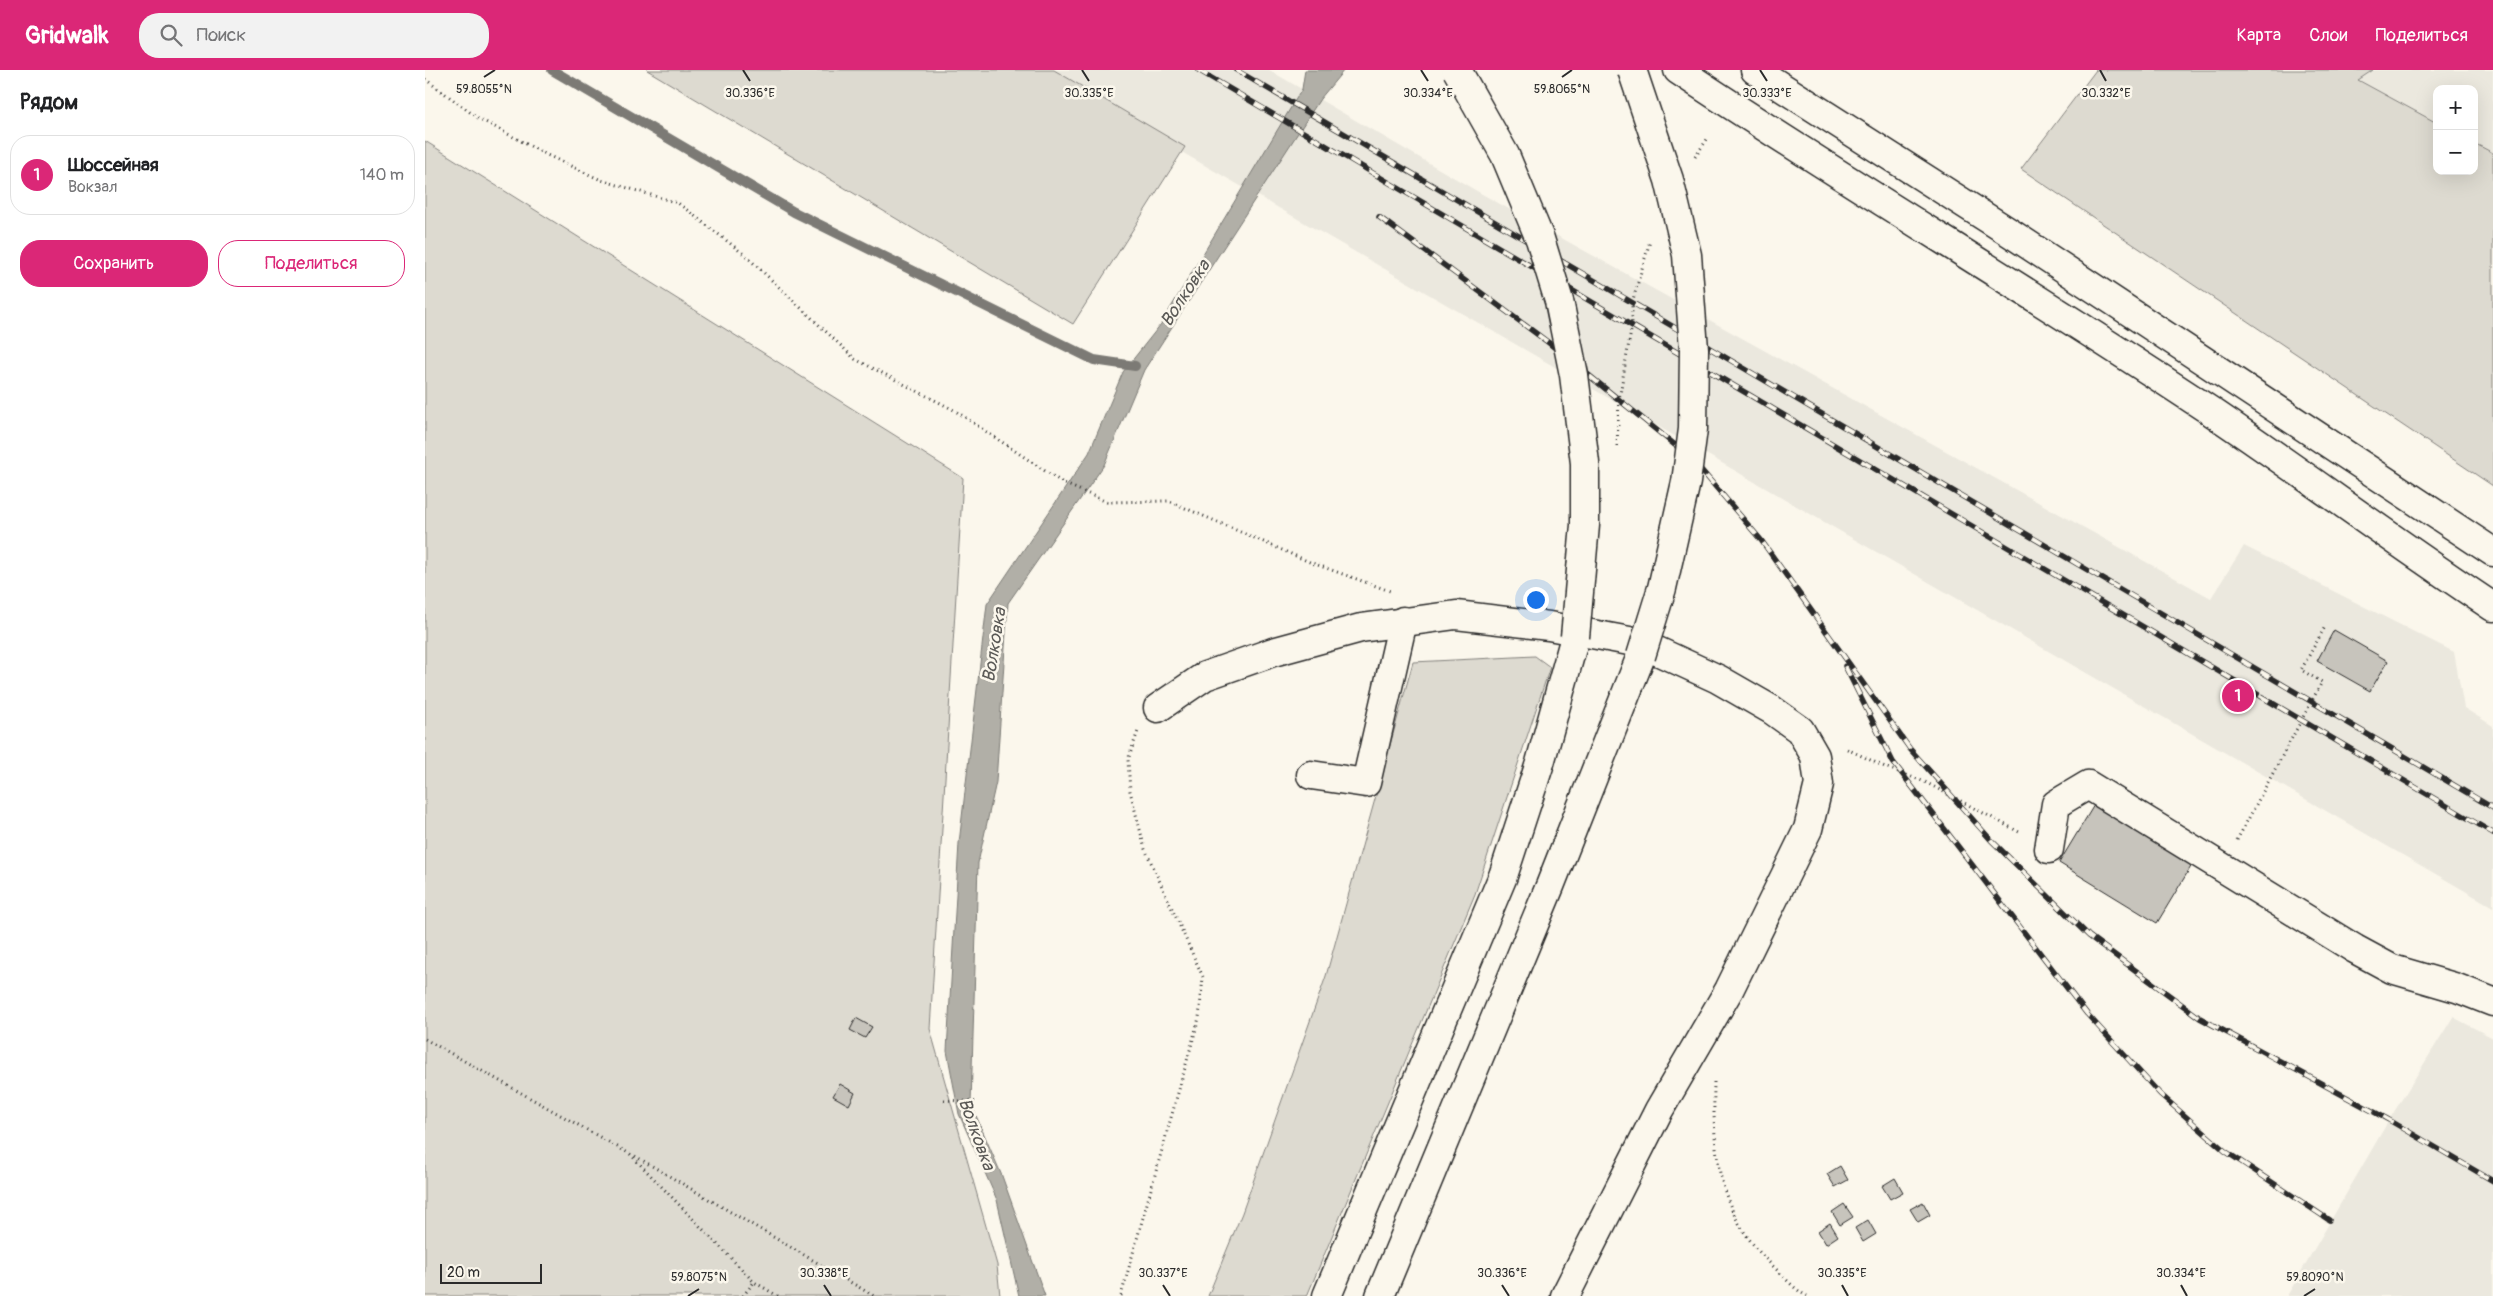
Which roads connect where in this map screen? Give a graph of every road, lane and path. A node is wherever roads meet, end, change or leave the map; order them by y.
1 (1457, 70) edge
2 (1632, 70) edge
3 (1678, 70) edge
4 (1755, 70) edge
5 (425, 79) edge
6 (1708, 138) dead end
7 (1691, 164) dead end
8 (1653, 232) dead end
9 (1617, 449) dead end
10 (2493, 552) edge
11 (1393, 592) dead end
12 (2493, 607) edge
13 (1403, 621) junction
14 (2326, 625) dead end
15 (1158, 708) joint
16 (1800, 730) junction
17 (1311, 775) dead end
18 (2049, 849) joint
19 (2223, 868) junction
20 (2493, 1002) edge
21 (425, 1039) edge
22 (1714, 1078) dead end
23 (944, 1100) dead end
24 (977, 1102) dead end
25 (630, 1154) junction
26 (754, 1282) junction
27 (743, 1296) edge
28 (778, 1296) edge
29 (874, 1296) edge
30 (1121, 1296) edge
31 (1327, 1296) edge
32 (1380, 1296) edge
33 (1565, 1296) edge
34 (1807, 1296) edge

1 - 31 main road, bridge
2 - 32 main road, bridge
3 - 12 main road
4 - 10 main road
5 - 11 path
6 - 7 path
8 - 9 path
13 - 15 main road
13 - 16 main road
13 - 17 main road
14 - 19 path
15 - 30 path
16 - 18 path
16 - 33 main road
18 - 19 main road
19 - 20 main road
21 - 25 path
22 - 34 path
23 - 24 path
25 - 26 path
25 - 29 path
26 - 27 path
26 - 28 path

